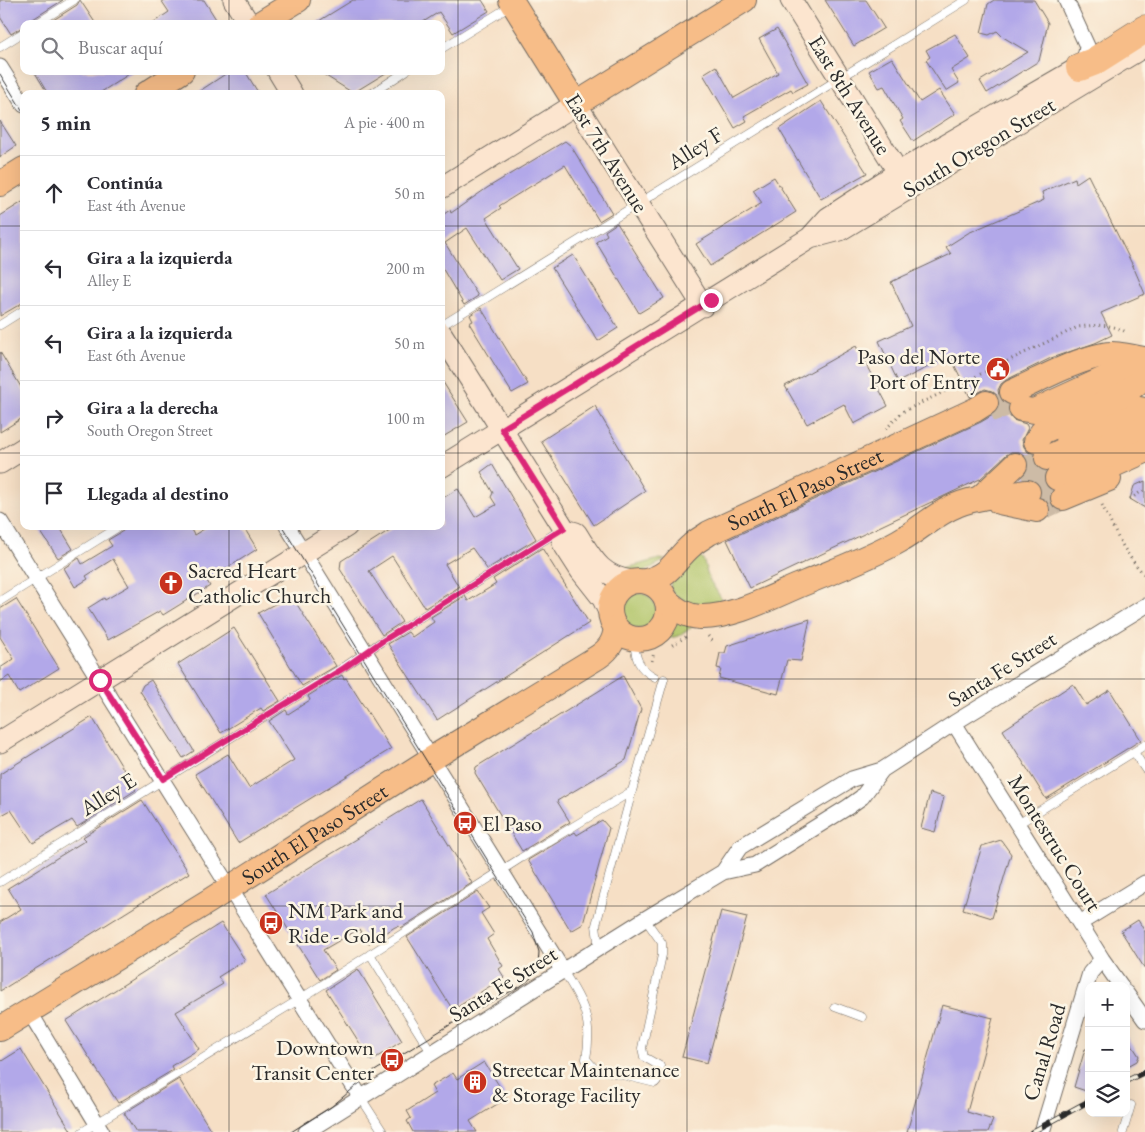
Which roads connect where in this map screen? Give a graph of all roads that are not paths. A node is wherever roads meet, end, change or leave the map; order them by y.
1 (74, 0) edge
2 (234, 0) edge
3 (298, 0) edge
4 (744, 0) edge
5 (791, 0) edge
6 (966, 0) edge
7 (515, 1) edge
8 (1069, 5) edge
9 (42, 20) edge
10 (246, 20) edge
11 (266, 20) edge
12 (1145, 28) edge
13 (20, 34) edge
14 (0, 46) edge
15 (445, 46) edge
16 (1145, 46) edge
17 (0, 67) edge
18 (1080, 67) junction
19 (176, 75) edge
20 (280, 75) edge
21 (400, 75) edge
22 (841, 79) junction
23 (152, 90) edge
24 (290, 90) edge
25 (376, 90) edge
26 (20, 99) edge
27 (576, 104) junction
28 (20, 172) edge
29 (904, 181) junction
30 (0, 184) edge
31 (445, 186) edge
32 (638, 204) junction
33 (703, 306) junction
34 (20, 312) edge
35 (445, 324) edge
36 (0, 325) edge
37 (445, 339) edge
38 (1145, 361) edge
39 (1145, 368) edge
40 (1145, 377) edge
41 (984, 408) tunnel mouth
42 (1145, 410) edge
43 (1145, 417) edge
44 (1145, 428) edge
45 (502, 429) junction
46 (1145, 439) edge
47 (20, 450) edge
48 (1145, 450) edge
49 (0, 463) edge
50 (1145, 464) edge
51 (445, 465) edge
52 (1051, 469) junction
53 (980, 498) junction
54 (0, 521) edge
55 (565, 529) junction
56 (114, 530) edge
57 (289, 530) edge
58 (342, 530) edge
59 (304, 554) junction
60 (36, 578) junction
61 (639, 581) junction
62 (0, 601) edge
63 (667, 601) junction
64 (1145, 606) edge
65 (620, 627) junction
66 (365, 652) junction
67 (655, 677) dead end
68 (664, 679) dead end
69 (100, 680) junction
70 (954, 723) junction
71 (0, 742) edge
72 (1145, 745) edge
73 (1134, 752) junction
74 (431, 759) junction
75 (1145, 769) edge
76 (882, 770) junction
77 (163, 779) junction
78 (632, 791) junction
79 (1018, 824) junction
80 (500, 872) junction
81 (724, 872) junction
82 (0, 882) edge
83 (1145, 882) edge
84 (230, 887) junction
85 (646, 919) junction
86 (1080, 923) junction
87 (599, 948) junction
88 (370, 954) junction
89 (1102, 958) junction
90 (563, 971) junction
91 (1118, 982) edge
92 (300, 998) junction
93 (1130, 999) edge
94 (835, 1007) dead end
95 (29, 1011) junction
96 (862, 1017) dead end
97 (1145, 1020) edge
98 (0, 1029) edge
99 (432, 1054) junction
100 (361, 1098) junction
101 (1127, 1117) edge
102 (99, 1127) edge
103 (82, 1132) edge
104 (306, 1132) edge
105 (383, 1132) edge
106 (1042, 1132) edge
107 (1123, 1132) edge

1 - 9 lane
2 - 10 street
3 - 11 main road
4 - 27 main road
5 - 22 street, East 8th Avenue
6 - 22 lane, Alley F
7 - 15 lane
7 - 27 main road, East 7th Avenue
8 - 18 street
12 - 18 highway
13 - 14 lane
16 - 29 street, South Oregon Street
17 - 26 street
18 - 29 street, South Oregon Street
19 - 23 main road
20 - 24 street
21 - 25 lane
22 - 29 street, East 8th Avenue
22 - 32 lane, Alley F
27 - 31 street
27 - 32 street, East 7th Avenue
28 - 30 main road
29 - 33 street, South Oregon Street
32 - 33 street, East 7th Avenue
32 - 35 lane, Alley F
33 - 45 street, South Oregon Street
34 - 36 lane
37 - 45 street
38 - 39 main road
40 - 52 main road
41 - 61 main road, South El Paso Street
42 - 52 main road
43 - 52 main road
44 - 52 main road
45 - 51 street, South Oregon Street
45 - 55 street
46 - 52 main road
47 - 49 street
48 - 52 main road
50 - 52 main road
53 - 53 main road
53 - 63 main road
54 - 60 street
55 - 61 street
55 - 65 street
55 - 66 lane, Alley E
56 - 60 lane
57 - 59 street
58 - 59 street
59 - 66 street
59 - 69 street
60 - 62 lane
60 - 69 street
61 - 63 main road
61 - 65 main road
63 - 65 main road
64 - 70 street, Santa Fe Street
65 - 67 lane
65 - 74 main road, South El Paso Street
66 - 74 street
66 - 77 lane, Alley E
68 - 78 lane
69 - 71 street
69 - 77 street
70 - 76 street, Santa Fe Street
70 - 79 street, Montestruc Court
72 - 73 lane
73 - 75 lane
73 - 79 lane
74 - 80 street
74 - 84 main road, South El Paso Street
76 - 81 street, Santa Fe Street
76 - 81 street, Santa Fe Street
77 - 82 lane, Alley E
77 - 84 street
78 - 80 lane
78 - 87 lane
79 - 86 street, Montestruc Court
80 - 88 lane
80 - 90 street
81 - 85 street, Santa Fe Street
83 - 86 street
84 - 92 street
84 - 95 main road, South El Paso Street
85 - 87 street, Santa Fe Street
85 - 90 lane
86 - 89 street, Montestruc Court
87 - 90 street, Santa Fe Street
88 - 92 lane
88 - 99 lane
89 - 91 street, Montestruc Court
89 - 106 street, Canal Road
90 - 99 street, Santa Fe Street
92 - 100 street
92 - 102 lane
93 - 97 street
94 - 96 lane
95 - 98 main road, South El Paso Street
95 - 102 street
99 - 100 street, Santa Fe Street
100 - 104 street, Santa Fe Street
100 - 105 lane
101 - 107 lane
102 - 103 lane

